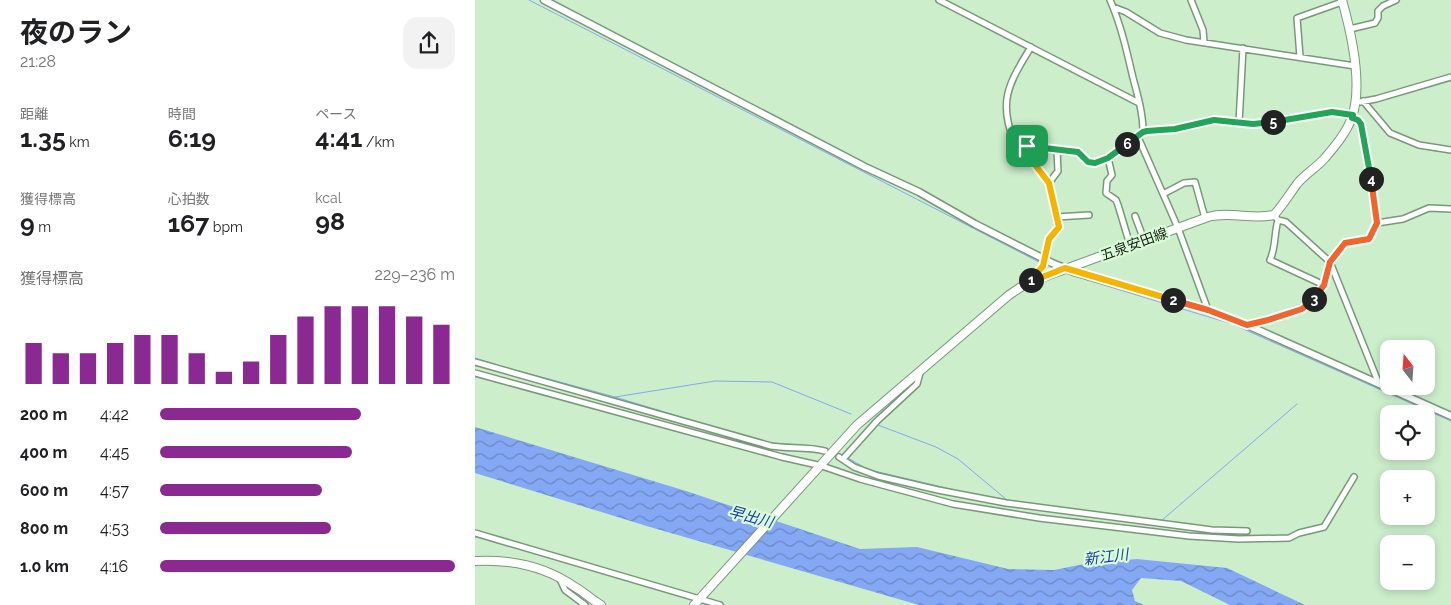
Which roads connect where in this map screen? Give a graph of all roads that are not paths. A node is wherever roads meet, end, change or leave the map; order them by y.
1 (544, 0) edge
2 (939, 0) edge
3 (1110, 0) edge
4 (1191, 0) edge
5 (1342, 1) edge
6 (1394, 1) edge
7 (1113, 7) junction
8 (1350, 28) junction
9 (1204, 42) junction
10 (1031, 47) junction
11 (1243, 48) junction
12 (1299, 57) junction
13 (1355, 66) junction
14 (1451, 77) edge
15 (1359, 102) junction
16 (1139, 103) junction
17 (1352, 116) junction
18 (1239, 123) junction
19 (1143, 132) junction
20 (1138, 137) junction
21 (1027, 146) junction
22 (1451, 150) edge
23 (1057, 151) junction
24 (1108, 158) junction
25 (1049, 183) junction
26 (1163, 194) junction
27 (1451, 209) edge
28 (1089, 215) dead end
29 (1135, 216) dead end
30 (1056, 217) junction
31 (1276, 217) junction
32 (1205, 218) junction
33 (1377, 223) junction
34 (1178, 228) junction
35 (1144, 240) junction
36 (1130, 245) junction
37 (1045, 260) junction
38 (1330, 262) junction
39 (1065, 268) junction
40 (1030, 282) junction
41 (1324, 285) junction
42 (1208, 310) junction
43 (1247, 325) junction
44 (475, 362) edge
45 (921, 370) junction
46 (475, 373) edge
47 (1379, 384) junction
48 (1451, 416) edge
49 (825, 451) dead end
50 (821, 467) junction
51 (1354, 477) dead end
52 (1247, 531) dead end
53 (475, 533) edge
54 (475, 561) edge
55 (558, 577) junction
56 (699, 601) edge
57 (585, 605) edge
58 (601, 605) edge
59 (720, 605) edge

1 - 37 street
2 - 10 street
3 - 7 street
4 - 9 street
5 - 8 main road
5 - 12 street
6 - 8 street
7 - 9 street
7 - 16 street
8 - 13 main road
9 - 11 street
10 - 16 street
10 - 21 street
11 - 12 street
11 - 18 street
12 - 13 street
13 - 15 main road
14 - 15 street
15 - 17 main road
15 - 22 street
16 - 19 street
17 - 18 street
17 - 31 main road
17 - 33 street
18 - 19 street
19 - 20 street
20 - 24 street
20 - 26 street
21 - 23 street
21 - 25 street
23 - 24 street
23 - 25 street
24 - 36 street
25 - 30 street
26 - 32 street
26 - 34 street
27 - 33 street
28 - 30 street
29 - 35 street
30 - 37 street
31 - 32 main road, 五泉安田線
31 - 38 street
31 - 41 street
32 - 34 main road, 五泉安田線
33 - 38 street
34 - 35 main road, 五泉安田線
34 - 42 street
35 - 36 main road, 五泉安田線
36 - 39 main road, 五泉安田線
37 - 39 street
37 - 40 street
38 - 41 street
38 - 47 street
39 - 40 main road, 五泉安田線
39 - 42 street
40 - 45 main road, 五泉安田線
41 - 43 street
42 - 43 street
43 - 47 street
44 - 49 street
45 - 50 main road, 五泉安田線
45 - 52 street
46 - 50 street
47 - 48 street
50 - 51 street
50 - 56 main road, 五泉安田線
53 - 56 street
54 - 55 main road
55 - 57 street
55 - 58 main road
56 - 59 street

